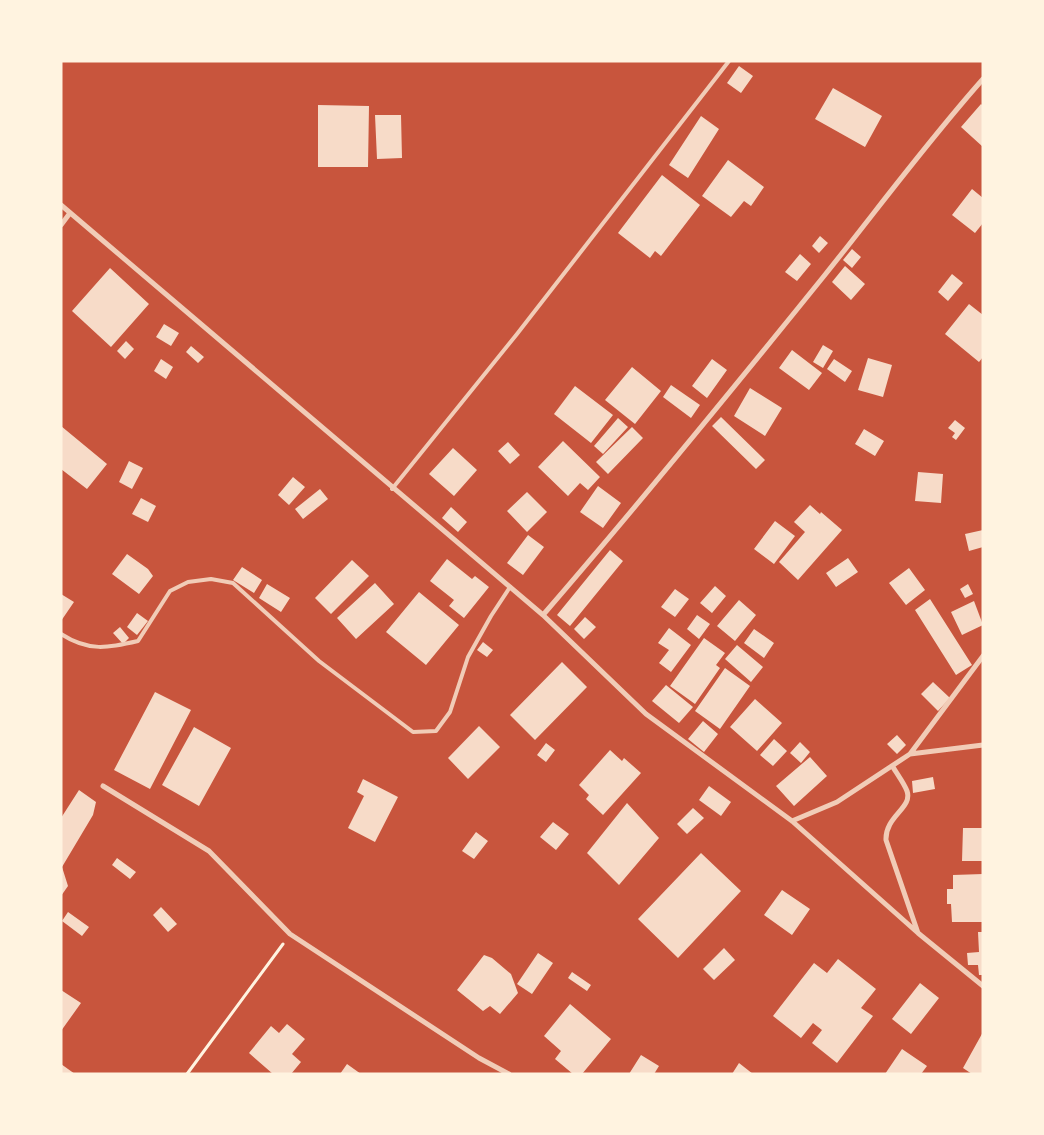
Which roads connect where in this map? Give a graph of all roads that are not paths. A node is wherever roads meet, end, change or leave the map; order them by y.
1 (729, 61) edge
2 (983, 79) edge
3 (61, 205) edge
4 (70, 213) junction
5 (61, 225) edge
6 (392, 489) junction
7 (510, 587) junction
8 (543, 615) junction
9 (61, 634) edge
10 (983, 656) edge
11 (983, 744) edge
12 (910, 754) junction
13 (893, 767) junction
14 (102, 786) dead end
15 (792, 821) junction
16 (918, 934) junction
17 (983, 986) edge
18 (509, 1074) edge

1 - 6 lane
2 - 8 street
3 - 4 street
4 - 5 street
4 - 6 street
6 - 7 street
7 - 8 street
7 - 9 lane
8 - 15 street
10 - 12 street
11 - 12 street
12 - 13 street
13 - 15 street
13 - 16 street
14 - 18 street
15 - 16 street
16 - 17 street

